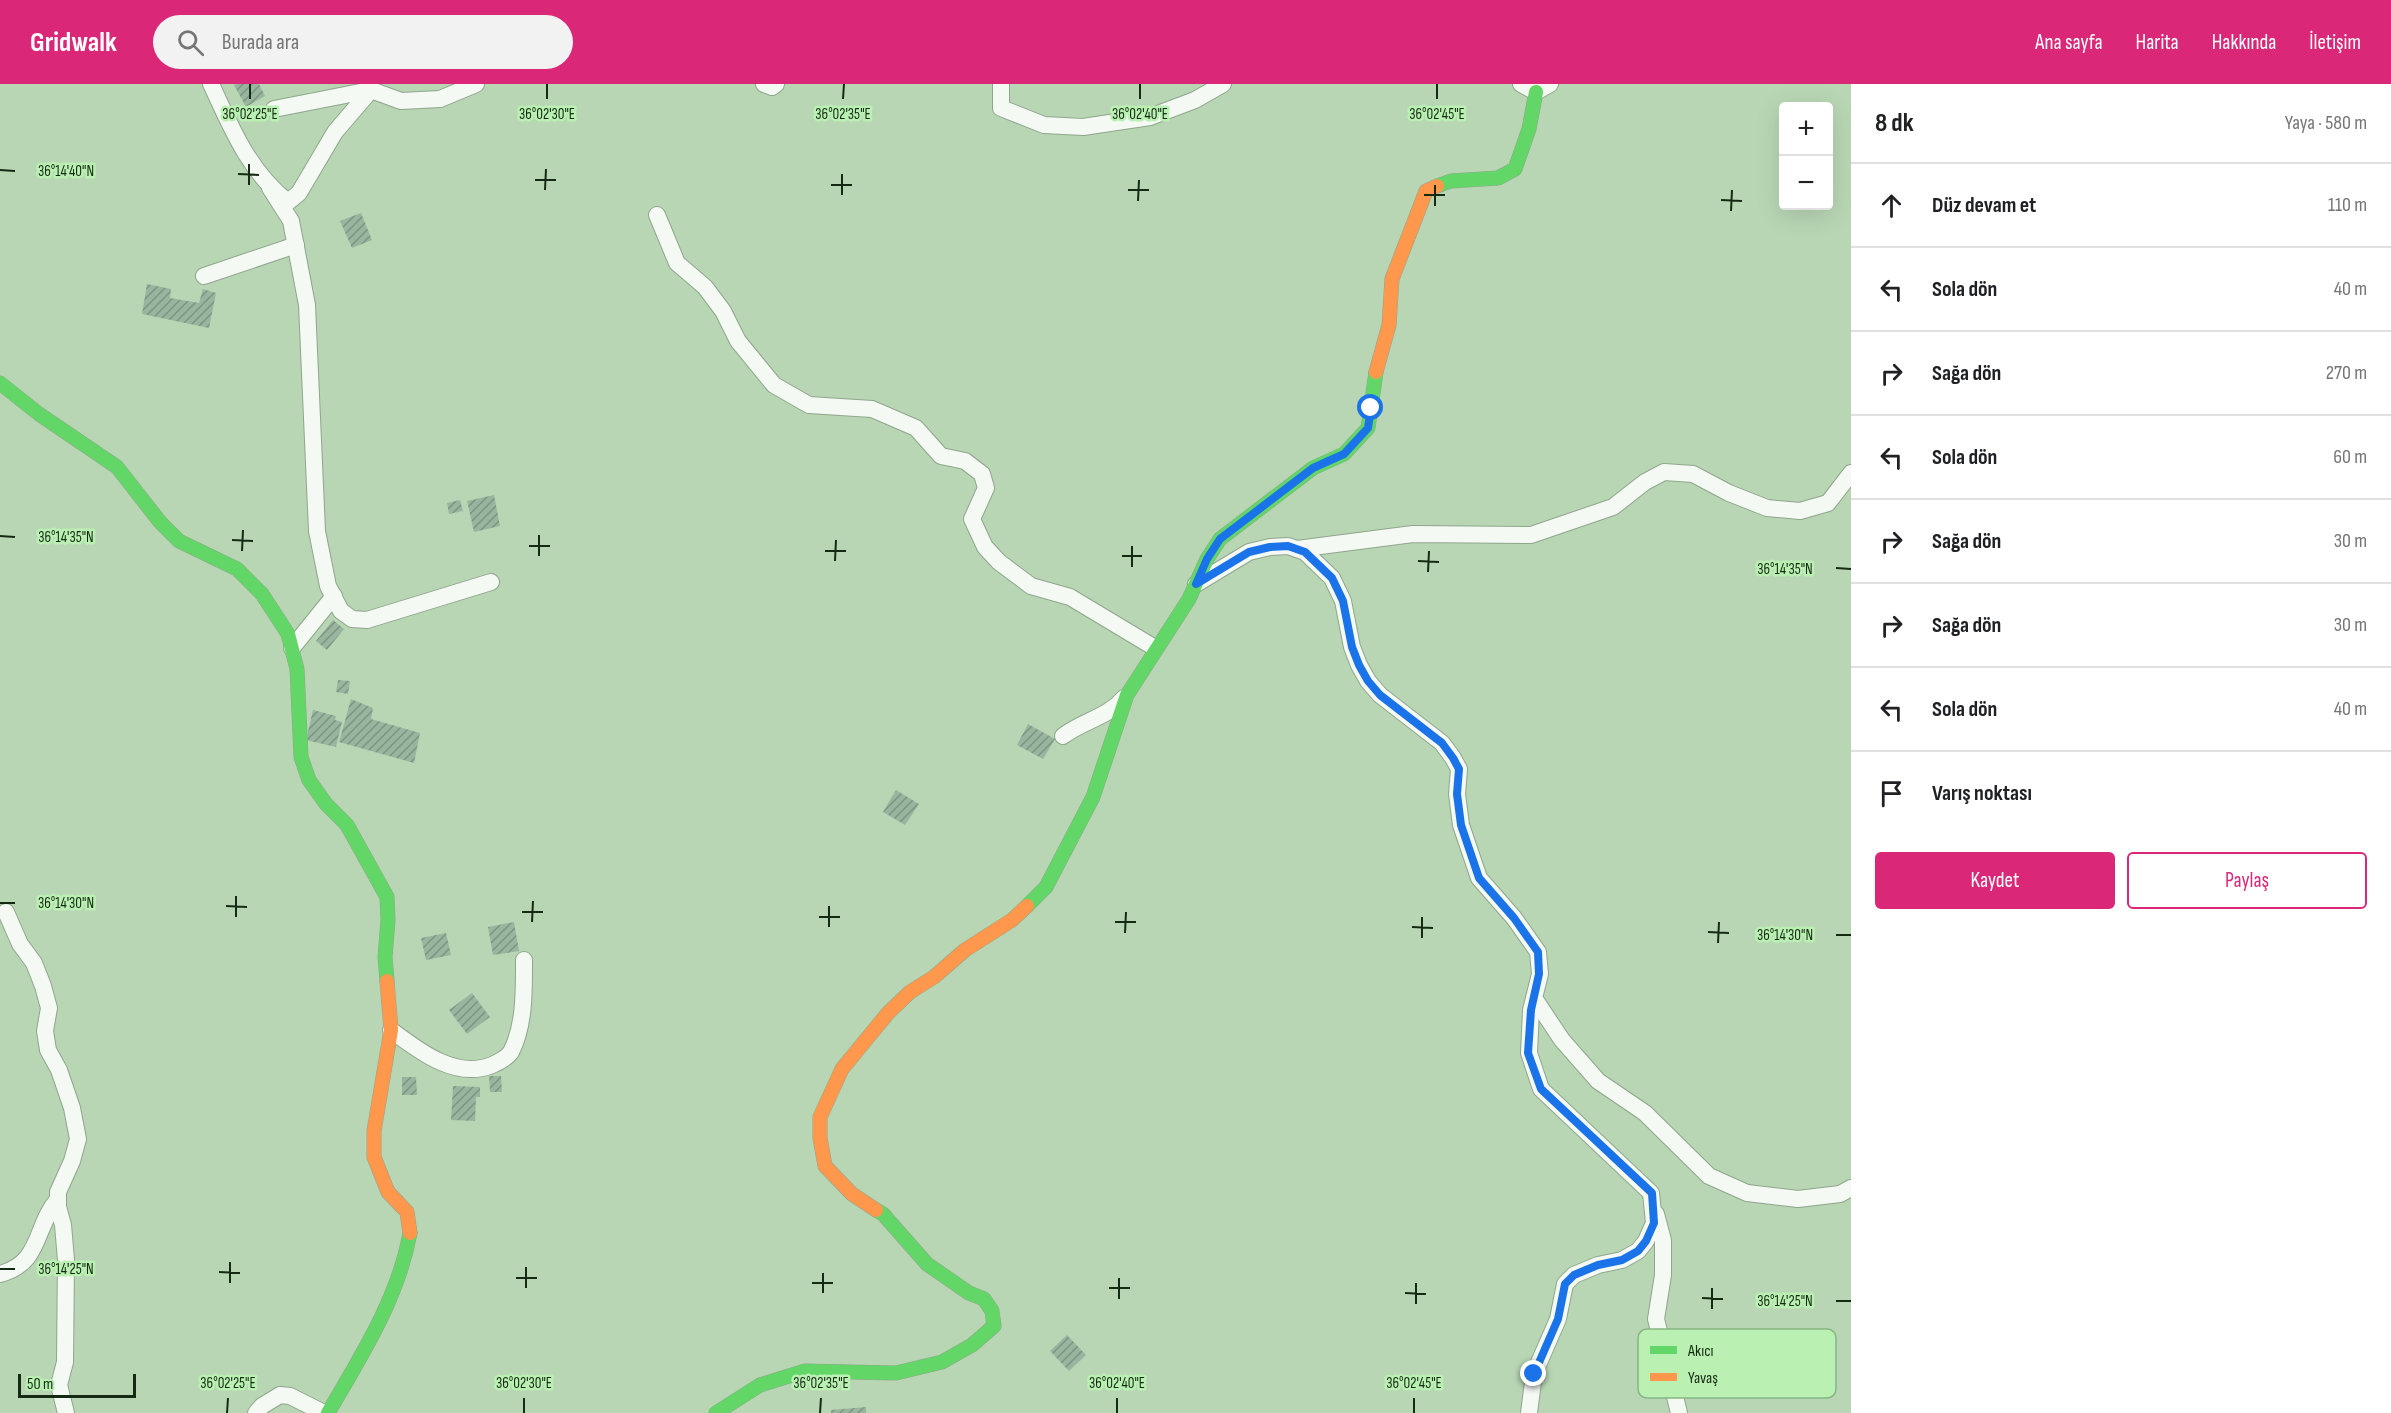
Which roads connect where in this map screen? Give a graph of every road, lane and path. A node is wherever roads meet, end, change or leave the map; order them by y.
1 (210, 84) edge
2 (477, 84) edge
3 (764, 84) edge
4 (776, 84) edge
5 (1001, 84) edge
6 (1223, 84) edge
7 (1536, 87) edge
8 (371, 90) junction
9 (274, 109) dead end
10 (270, 188) junction
11 (657, 214) dead end
12 (296, 245) junction
13 (204, 276) dead end
14 (0, 383) edge
15 (1851, 473) edge
16 (1297, 549) junction
17 (491, 582) dead end
18 (1196, 584) junction
19 (334, 596) junction
20 (291, 648) junction
21 (1155, 648) junction
22 (1127, 695) junction
23 (1063, 736) dead end
24 (6, 912) dead end
25 (524, 960) dead end
26 (1534, 998) junction
27 (391, 1030) junction
28 (1851, 1188) edge
29 (58, 1199) junction
30 (1653, 1205) junction
31 (0, 1275) edge
32 (1659, 1329) edge
33 (1675, 1398) edge
34 (66, 1413) edge
35 (256, 1413) edge
36 (326, 1413) edge
37 (716, 1413) edge
38 (1528, 1413) edge
39 (1679, 1413) edge

1 - 10 street
2 - 8 street
3 - 4 street
5 - 6 street
7 - 18 street
8 - 9 street
8 - 10 street
10 - 12 street
11 - 21 street
12 - 13 street
12 - 19 street
14 - 20 street
15 - 16 street
16 - 18 street
16 - 26 street
17 - 19 street
18 - 21 street
19 - 20 street
20 - 27 street
21 - 22 street
22 - 23 street
22 - 37 street
24 - 29 street
25 - 27 street
26 - 28 street
26 - 30 street
27 - 36 street
29 - 31 street
29 - 34 street
30 - 32 street
30 - 38 street
33 - 39 street
35 - 36 street

